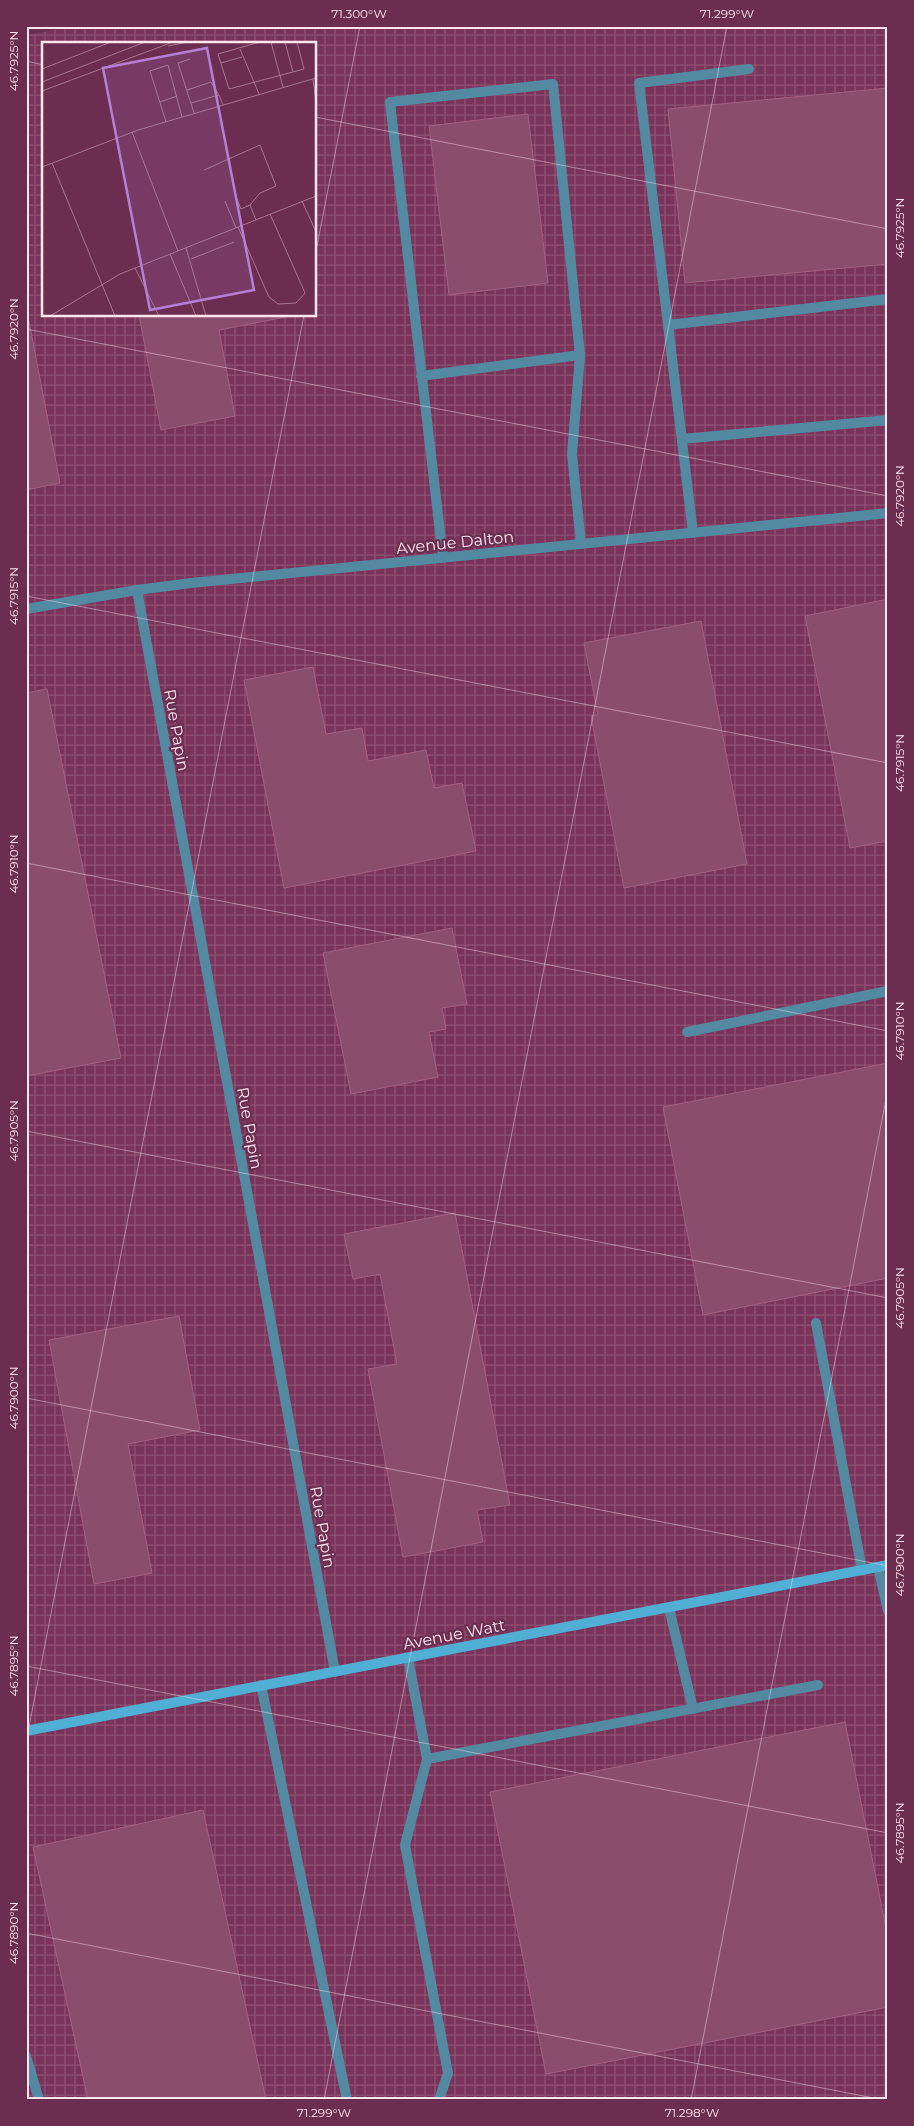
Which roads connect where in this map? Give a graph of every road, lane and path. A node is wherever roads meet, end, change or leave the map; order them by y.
1 (749, 70) dead end
2 (888, 299) edge
3 (668, 326) junction
4 (580, 355) junction
5 (421, 376) junction
6 (888, 420) edge
7 (682, 439) junction
8 (888, 513) edge
9 (693, 533) junction
10 (581, 544) junction
11 (442, 558) junction
12 (137, 590) junction
13 (26, 609) edge
14 (888, 991) edge
15 (687, 1032) dead end
16 (816, 1323) dead end
17 (883, 1566) edge
18 (862, 1570) junction
19 (669, 1608) junction
20 (888, 1611) edge
21 (408, 1658) junction
22 (335, 1672) junction
23 (261, 1685) junction
24 (818, 1685) dead end
25 (693, 1708) junction
26 (26, 1731) edge
27 (427, 1759) junction
28 (26, 2056) edge
29 (39, 2100) edge
30 (347, 2100) edge
31 (440, 2100) edge

1 - 3 street
2 - 3 street
3 - 7 street
4 - 5 street
4 - 5 street
4 - 10 street
5 - 11 street
6 - 7 street
7 - 9 street
8 - 9 street, Avenue Dalton
9 - 10 street, Avenue Dalton
10 - 11 street, Avenue Dalton
11 - 12 street, Avenue Dalton
12 - 13 street, Avenue Dalton
12 - 22 street, Rue Papin
14 - 15 street
16 - 18 street
17 - 18 street, Avenue Watt
17 - 20 street
18 - 19 street, Avenue Watt
19 - 21 street, Avenue Watt
19 - 25 street
21 - 22 street, Avenue Watt
21 - 27 street
22 - 23 street, Avenue Watt
23 - 26 street, Avenue Watt
23 - 30 street
24 - 25 street
25 - 27 street
27 - 31 street
28 - 29 street

